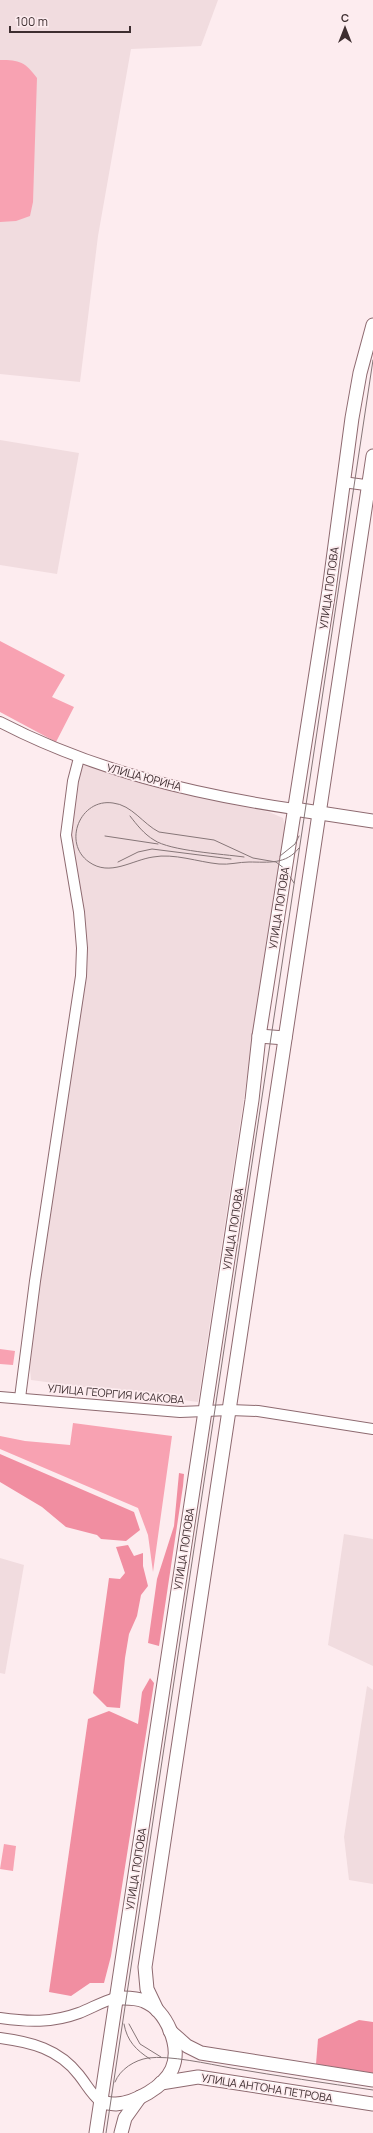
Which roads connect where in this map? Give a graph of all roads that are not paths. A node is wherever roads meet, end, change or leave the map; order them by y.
1 (373, 325) edge
2 (373, 456) edge
3 (343, 482) junction
4 (371, 486) edge
5 (0, 722) edge
6 (79, 758) junction
7 (294, 810) junction
8 (318, 813) junction
9 (373, 821) edge
10 (259, 1036) junction
11 (284, 1038) junction
12 (0, 1397) edge
13 (20, 1398) junction
14 (205, 1410) junction
15 (230, 1410) junction
16 (373, 1429) edge
17 (116, 1998) junction
18 (157, 2010) junction
19 (0, 2018) edge
20 (170, 2031) junction
21 (0, 2038) edge
22 (373, 2080) edge
23 (161, 2083) junction
24 (140, 2097) junction
25 (101, 2102) junction
26 (373, 2104) edge
27 (96, 2133) edge
28 (121, 2133) edge

1 - 3 main road, УЛИЦА ПОПОВА
2 - 4 main road
3 - 4 street
3 - 7 main road, УЛИЦА ПОПОВА
4 - 8 main road
5 - 6 street, УЛИЦА ЮРИНА
6 - 7 street, УЛИЦА ЮРИНА
6 - 13 street
7 - 8 main road
7 - 10 main road, УЛИЦА ПОПОВА
8 - 9 main road
8 - 11 main road
10 - 11 main road
10 - 14 main road, УЛИЦА ПОПОВА
11 - 15 main road
12 - 13 street, УЛИЦА ГЕОРГИЯ ИСАКОВА
13 - 14 street, УЛИЦА ГЕОРГИЯ ИСАКОВА
14 - 15 street, УЛИЦА ГЕОРГИЯ ИСАКОВА
14 - 17 main road, УЛИЦА ПОПОВА
15 - 16 street, УЛИЦА ГЕОРГИЯ ИСАКОВА
15 - 18 main road
17 - 18 main road
17 - 19 street
17 - 25 main road, УЛИЦА ПОПОВА
18 - 20 main road
20 - 22 main road
20 - 23 main road
21 - 25 street
23 - 24 main road
23 - 26 main road, УЛИЦА АНТОНА ПЕТРОВА
24 - 25 main road
24 - 28 main road
25 - 27 main road, УЛИЦА ПОПОВА

